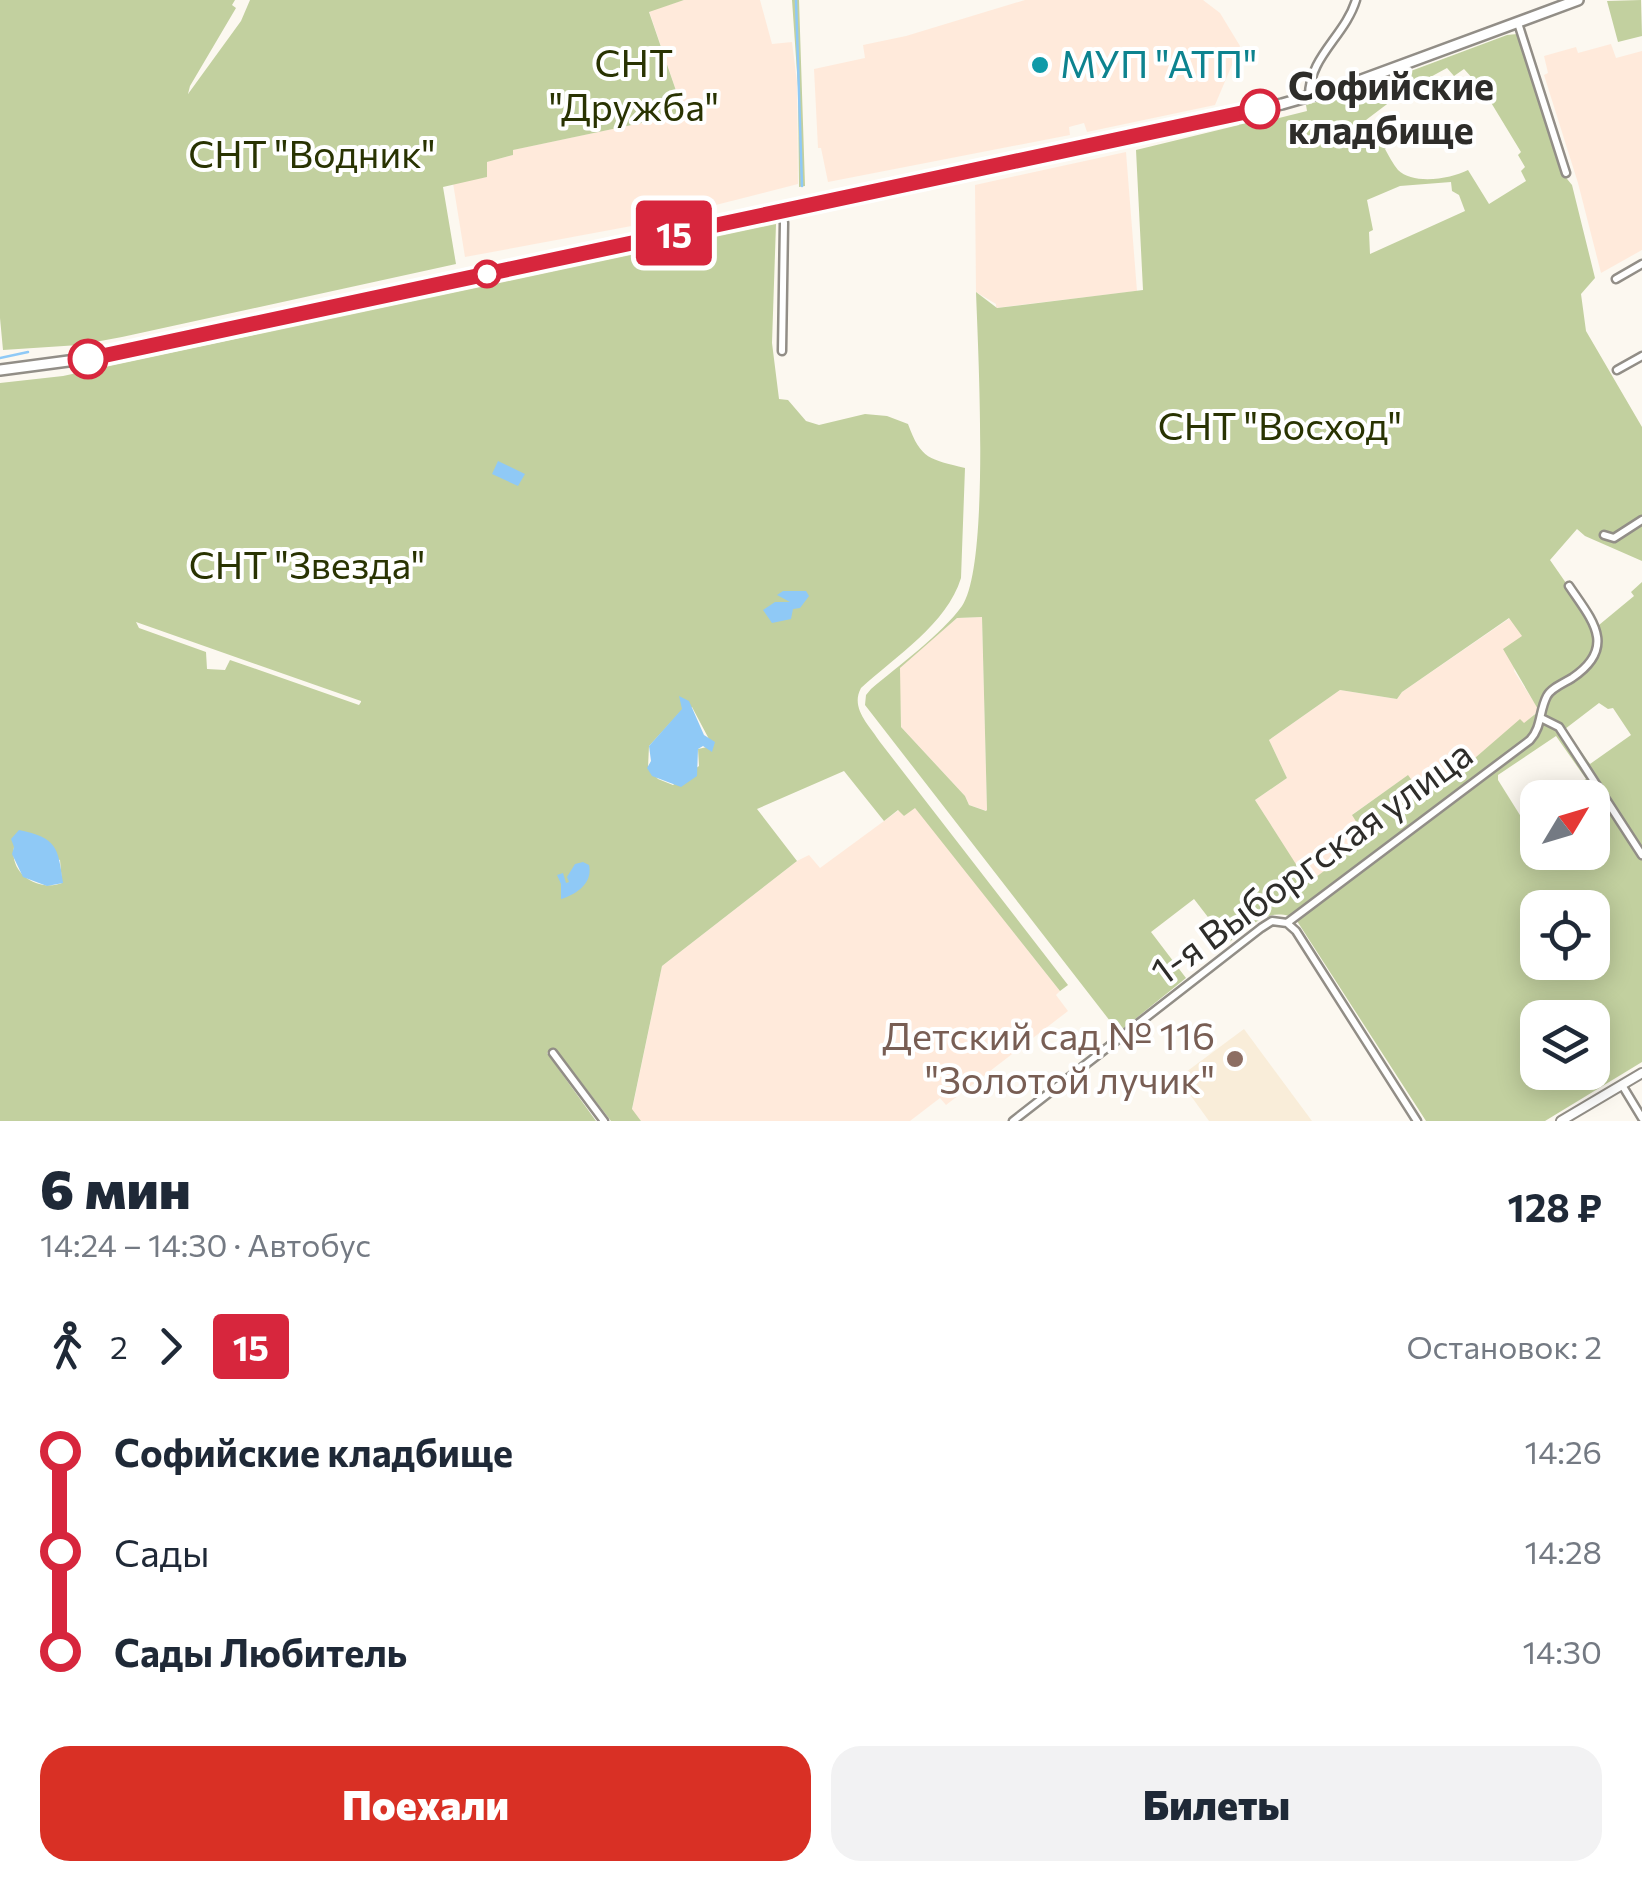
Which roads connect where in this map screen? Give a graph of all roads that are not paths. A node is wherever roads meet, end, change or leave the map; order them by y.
1 (1356, 0) edge
2 (1578, 0) edge
3 (1518, 23) junction
4 (1309, 96) junction
5 (1566, 173) dead end
6 (782, 210) junction
7 (1642, 264) edge
8 (1616, 280) dead end
9 (782, 351) dead end
10 (1642, 356) edge
11 (0, 370) edge
12 (1617, 370) dead end
13 (1642, 520) edge
14 (1604, 535) dead end
15 (1569, 586) dead end
16 (1541, 718) junction
17 (1642, 856) edge
18 (1287, 923) junction
19 (553, 1053) dead end
20 (1642, 1073) edge
21 (1622, 1085) junction
22 (1642, 1118) edge
23 (604, 1121) edge
24 (1013, 1121) edge
25 (1417, 1121) edge
26 (1561, 1121) edge

1 - 4 street
2 - 3 main road
3 - 4 main road
3 - 5 street
4 - 6 main road
6 - 9 street
6 - 11 main road
7 - 8 street
10 - 12 street
13 - 14 street
15 - 16 street, 1-я Выборгская улица
16 - 17 street
16 - 18 street, 1-я Выборгская улица
18 - 24 street, 1-я Выборгская улица
18 - 25 street
19 - 23 street
20 - 21 street
21 - 22 street
21 - 26 street

